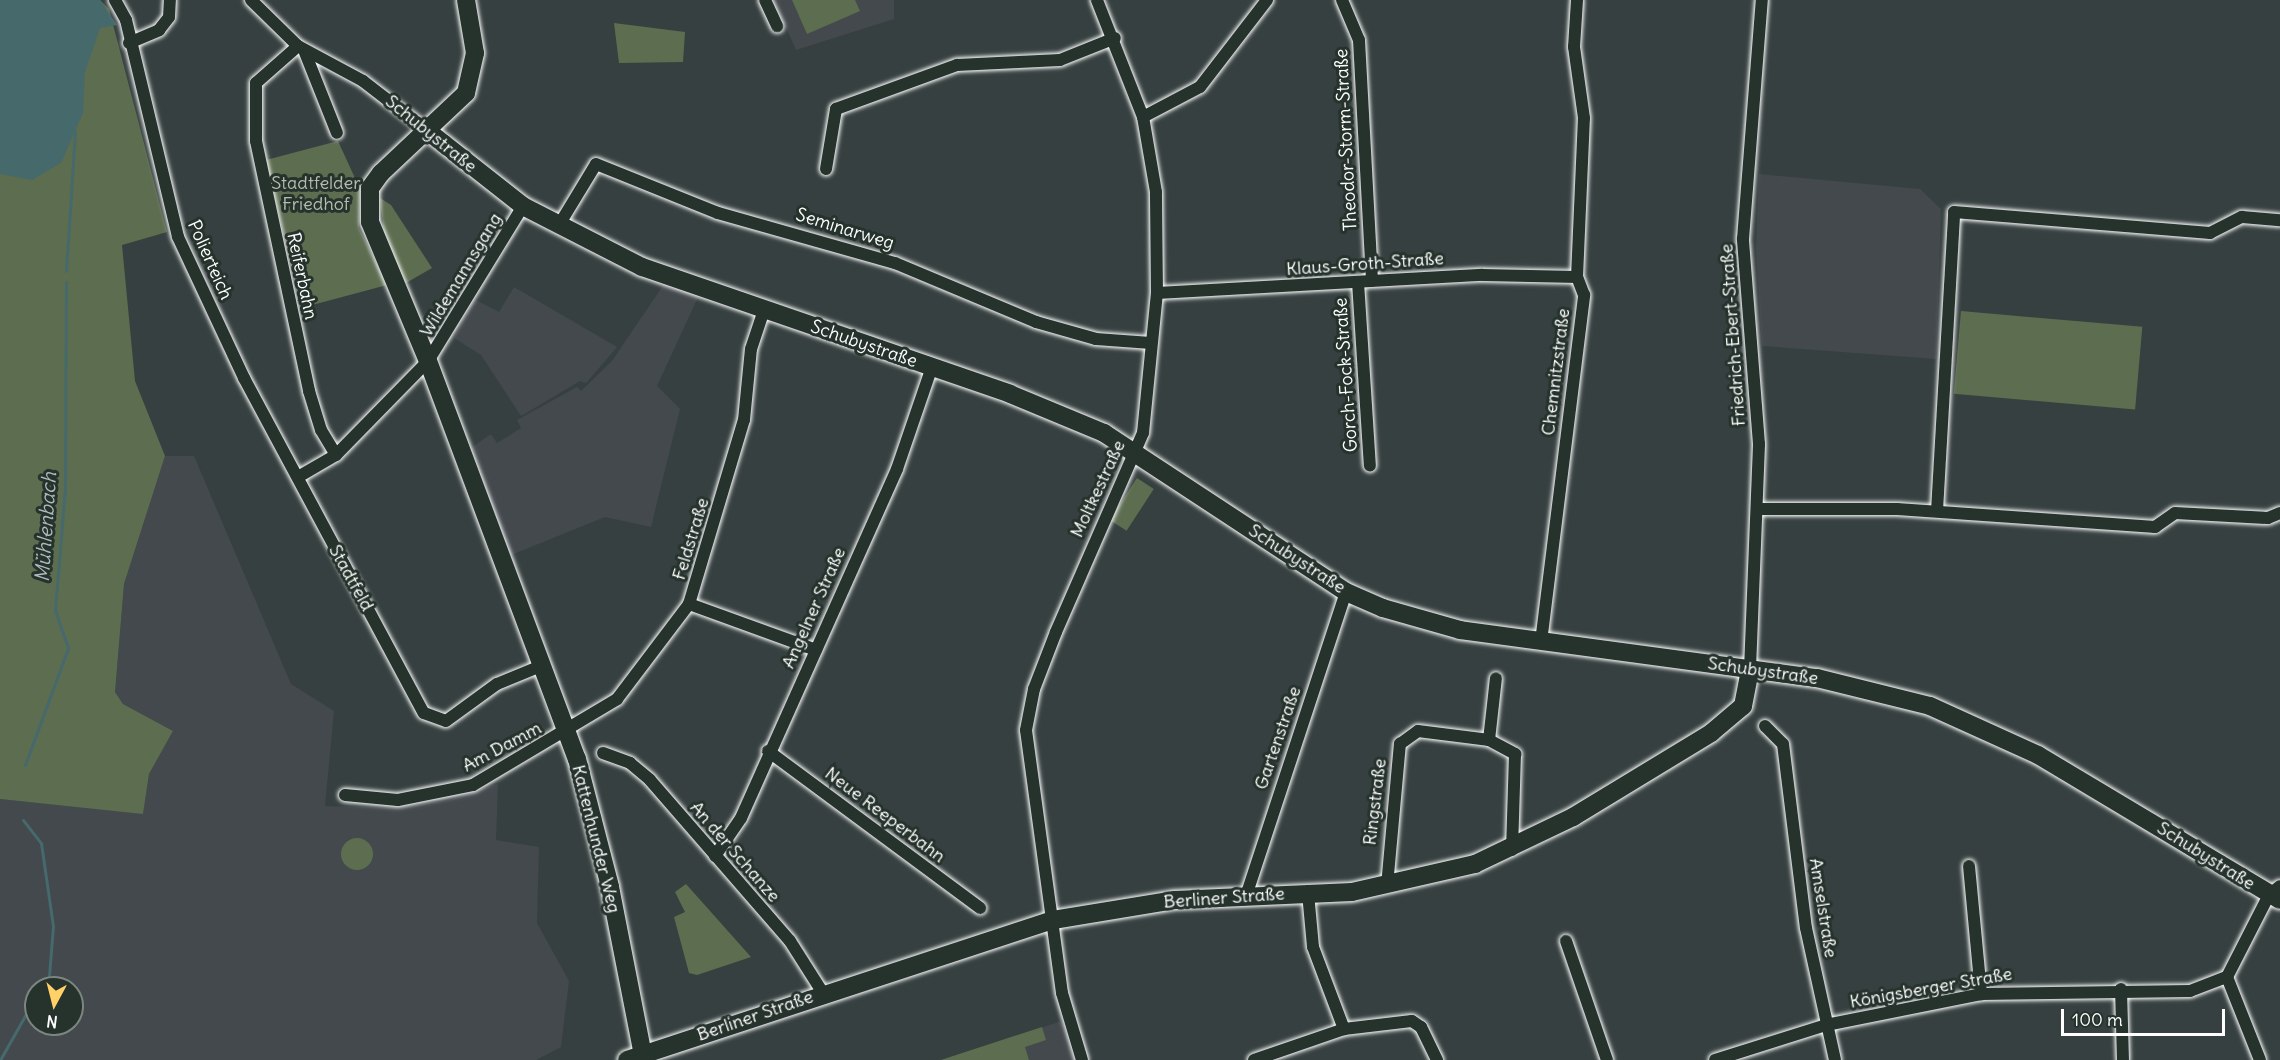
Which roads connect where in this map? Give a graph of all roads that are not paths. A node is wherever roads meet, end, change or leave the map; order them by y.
1 (115, 0) edge
2 (170, 0) edge
3 (251, 0) edge
4 (466, 0) edge
5 (765, 0) edge
6 (1097, 0) edge
7 (1267, 0) edge
8 (1342, 0) edge
9 (1577, 0) edge
10 (1762, 0) edge
11 (777, 26) dead end
12 (1115, 38) junction
13 (129, 43) junction
14 (301, 48) junction
15 (1143, 117) junction
16 (429, 132) junction
17 (337, 133) dead end
18 (826, 169) dead end
19 (523, 206) junction
20 (2280, 220) edge
21 (559, 225) junction
22 (1577, 277) junction
23 (1372, 281) junction
24 (1358, 282) junction
25 (1156, 293) junction
26 (764, 310) junction
27 (1151, 343) junction
28 (428, 361) junction
29 (932, 367) junction
30 (1137, 452) junction
31 (336, 455) junction
32 (1370, 466) dead end
33 (298, 477) junction
34 (1759, 509) junction
35 (1937, 511) junction
36 (2280, 513) edge
37 (1346, 592) junction
38 (689, 604) junction
39 (1541, 642) junction
40 (816, 650) junction
41 (543, 665) junction
42 (1750, 669) junction
43 (1496, 678) dead end
44 (1765, 726) dead end
45 (567, 732) junction
46 (1489, 740) junction
47 (768, 751) junction
48 (603, 753) dead end
49 (345, 795) dead end
50 (1512, 850) junction
51 (715, 856) junction
52 (1969, 866) dead end
53 (1387, 886) junction
54 (1308, 893) junction
55 (2276, 894) edge
56 (1246, 896) junction
57 (980, 909) dead end
58 (1053, 920) junction
59 (1566, 941) dead end
60 (2227, 977) junction
61 (2121, 989) junction
62 (823, 993) junction
63 (1981, 994) junction
64 (1826, 1025) junction
65 (1344, 1029) junction
66 (638, 1058) edge
67 (1082, 1060) edge
68 (1254, 1060) edge
69 (1437, 1060) edge
70 (1607, 1060) edge
71 (1715, 1060) edge
72 (1835, 1060) edge
73 (2123, 1060) edge
74 (2260, 1060) edge

1 - 13 street, Polierteich
2 - 13 street
3 - 14 street
4 - 16 street
5 - 11 street
6 - 12 street, Moltkestraße
7 - 15 street
8 - 23 street, Theodor-Storm-Straße
9 - 22 street, Chemnitzstraße
10 - 34 street, Friedrich-Ebert-Straße
12 - 15 street, Moltkestraße
12 - 18 street
13 - 33 street, Polierteich
14 - 16 street, Schubystraße
14 - 17 street
14 - 31 street, Reiferbahn
15 - 25 street, Moltkestraße
16 - 19 street, Schubystraße
16 - 28 street
19 - 21 street, Schubystraße
19 - 28 street, Wildemannsgang
20 - 35 street
21 - 26 street, Schubystraße
21 - 27 street, Seminarweg
22 - 23 street, Klaus-Groth-Straße
22 - 39 street, Chemnitzstraße
23 - 24 street, Klaus-Groth-Straße
24 - 25 street, Klaus-Groth-Straße
24 - 32 street, Gorch-Fock-Straße
25 - 27 street, Moltkestraße
26 - 29 street, Schubystraße
26 - 38 street, Feldstraße
27 - 30 street, Moltkestraße
28 - 31 street
28 - 41 street, Kattenhunder Weg
29 - 30 street, Schubystraße
29 - 40 street, Angelner Straße
30 - 37 street, Schubystraße
30 - 58 street, Moltkestraße
31 - 33 street
33 - 41 street, Stadtfeld
34 - 35 street
34 - 42 street, Friedrich-Ebert-Straße
35 - 36 street
37 - 39 street, Schubystraße
37 - 56 street, Gartenstraße
38 - 40 street
38 - 45 street, Feldstraße
39 - 42 street, Schubystraße
40 - 47 street, Angelner Straße
41 - 45 street, Kattenhunder Weg
42 - 50 street, Berliner Straße
42 - 55 street, Schubystraße
43 - 46 street
44 - 64 street, Amselstraße
45 - 49 street, Am Damm
45 - 66 street, Kattenhunder Weg
46 - 50 street, Ringstraße
46 - 53 street, Ringstraße
47 - 51 street, Angelner Straße
47 - 57 street, Neue Reeperbahn
48 - 51 street, An der Schanze
50 - 53 street, Berliner Straße
51 - 62 street, An der Schanze
52 - 63 street
53 - 54 street, Berliner Straße
54 - 56 street, Berliner Straße
54 - 65 street
55 - 60 street
56 - 58 street, Berliner Straße
58 - 62 street, Berliner Straße
58 - 67 street, Moltkestraße
59 - 70 street
60 - 61 street, Königsberger Straße
60 - 74 street
61 - 63 street, Königsberger Straße
61 - 73 street
62 - 66 street, Berliner Straße
63 - 64 street, Königsberger Straße
64 - 71 street, Königsberger Straße
64 - 72 street, Amselstraße
65 - 68 street
65 - 69 street

